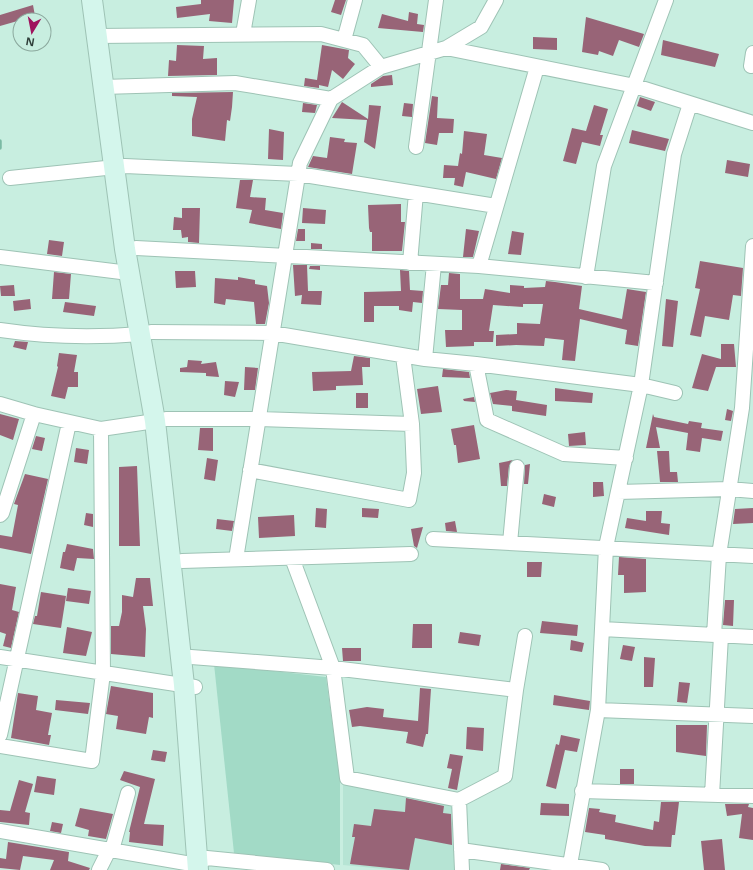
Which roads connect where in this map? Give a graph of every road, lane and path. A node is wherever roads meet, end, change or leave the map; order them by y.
1 (92, 0) edge
2 (103, 0) edge
3 (249, 0) edge
4 (355, 0) edge
5 (436, 0) edge
6 (496, 0) edge
7 (666, 0) edge
8 (243, 34) junction
9 (102, 36) junction
10 (344, 40) junction
11 (446, 48) junction
12 (428, 54) junction
13 (537, 66) junction
14 (381, 67) junction
15 (635, 86) junction
16 (109, 87) junction
17 (332, 99) junction
18 (690, 104) junction
19 (753, 123) edge
20 (416, 147) dead end
21 (119, 166) junction
22 (298, 174) junction
23 (10, 178) dead end
24 (416, 193) junction
25 (496, 206) junction
26 (753, 246) edge
27 (136, 248) junction
28 (285, 256) junction
29 (0, 257) edge
30 (410, 263) junction
31 (434, 264) junction
32 (479, 266) junction
33 (129, 274) junction
34 (586, 277) junction
35 (656, 283) junction
36 (0, 330) edge
37 (146, 333) junction
38 (272, 334) junction
39 (403, 356) junction
40 (425, 359) junction
41 (476, 364) junction
42 (641, 385) junction
43 (675, 394) dead end
44 (0, 404) edge
45 (34, 414) junction
46 (258, 419) junction
47 (160, 420) junction
48 (69, 422) junction
49 (412, 424) junction
50 (101, 429) junction
51 (626, 458) junction
52 (517, 467) dead end
53 (250, 470) junction
54 (729, 489) junction
55 (753, 491) edge
56 (618, 492) junction
57 (0, 515) edge
58 (433, 539) dead end
59 (510, 543) junction
60 (606, 547) junction
61 (411, 554) dead end
62 (719, 555) junction
63 (753, 556) edge
64 (292, 558) junction
65 (236, 559) junction
66 (182, 561) junction
67 (602, 629) junction
68 (718, 635) junction
69 (525, 636) dead end
70 (753, 637) edge
71 (0, 657) edge
72 (191, 657) junction
73 (16, 659) junction
74 (333, 668) junction
75 (103, 673) junction
76 (189, 686) junction
77 (516, 690) junction
78 (598, 710) junction
79 (717, 715) junction
80 (753, 716) edge
81 (0, 735) edge
82 (0, 746) edge
83 (582, 791) junction
84 (128, 793) dead end
85 (712, 795) junction
86 (753, 796) edge
87 (459, 800) junction
88 (0, 831) edge
89 (111, 850) junction
90 (461, 850) junction
91 (203, 866) edge
92 (569, 867) edge
93 (99, 870) edge
94 (327, 870) edge
95 (462, 870) edge
96 (602, 870) edge

1 - 9 main road
2 - 9 main road
3 - 8 street
4 - 10 street
5 - 12 street
6 - 11 street
7 - 15 street
8 - 9 street
8 - 10 street
9 - 16 main road
10 - 14 street
11 - 12 street
11 - 13 street
12 - 14 street
12 - 20 street
13 - 15 street
13 - 25 street
14 - 17 street
15 - 18 street
15 - 34 street
16 - 17 street
16 - 21 main road
17 - 22 street
18 - 19 street
18 - 35 street
21 - 22 street
21 - 23 street
21 - 27 main road
21 - 33 main road
22 - 24 street
22 - 28 street
24 - 25 street
24 - 30 street
25 - 32 street
26 - 54 street
27 - 28 street
27 - 37 main road
28 - 30 street
28 - 38 street
29 - 33 street
30 - 31 street
31 - 32 street
31 - 40 street
32 - 34 street
33 - 37 main road
34 - 35 street
35 - 42 street
36 - 37 street
37 - 38 street
37 - 47 main road
38 - 39 street
38 - 46 street
39 - 40 street
39 - 49 street
40 - 41 street
41 - 42 street
41 - 51 street
42 - 43 street
42 - 51 street
44 - 45 street
45 - 48 street
45 - 57 street
46 - 47 street
46 - 49 street
46 - 53 street
47 - 50 street
47 - 66 main road
47 - 76 main road
48 - 50 street
48 - 73 street
49 - 53 street
50 - 75 street
51 - 56 street
52 - 59 street
53 - 65 street
54 - 55 street
54 - 56 street
54 - 62 street
56 - 60 street
58 - 59 street
59 - 60 street
60 - 62 street
60 - 67 street
61 - 64 street
62 - 63 street
62 - 68 street
64 - 65 street
64 - 74 street
65 - 66 street
66 - 72 main road
67 - 68 street
67 - 78 street
68 - 70 street
68 - 79 street
69 - 77 street
71 - 73 street
72 - 74 street
72 - 76 main road
73 - 75 street
73 - 81 street
74 - 77 street
74 - 87 street
75 - 76 street
75 - 82 street
76 - 91 main road
77 - 87 street
78 - 79 street
78 - 83 street
79 - 80 street
79 - 85 street
83 - 85 street
83 - 92 street
84 - 89 street
85 - 86 street
87 - 90 street
88 - 89 street
89 - 91 street
89 - 93 street
90 - 92 street
90 - 95 street
91 - 94 street
92 - 96 street

